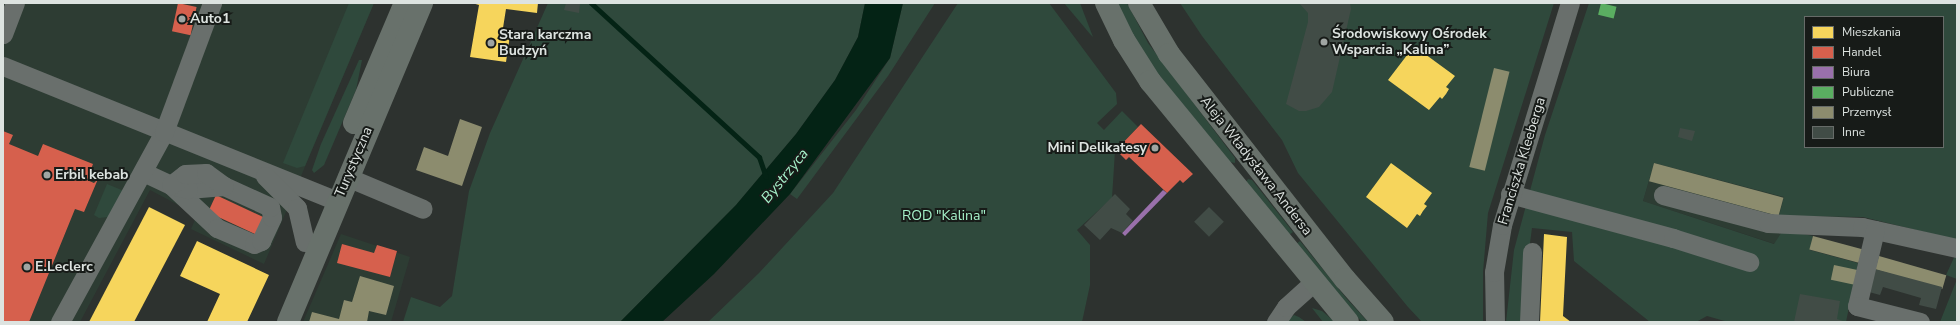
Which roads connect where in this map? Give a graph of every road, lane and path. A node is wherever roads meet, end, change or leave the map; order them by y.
1 (15, 3) edge
2 (212, 3) edge
3 (405, 3) edge
4 (422, 3) edge
5 (1106, 3) edge
6 (1139, 3) edge
7 (1570, 3) edge
8 (3, 34) edge
9 (3, 66) edge
10 (164, 132) junction
11 (1253, 162) junction
12 (261, 170) junction
13 (143, 172) junction
14 (347, 177) junction
15 (1230, 180) junction
16 (171, 186) junction
17 (1510, 194) junction
18 (1663, 196) dead end
19 (330, 198) junction
20 (423, 209) dead end
21 (1875, 230) junction
22 (305, 242) junction
23 (1957, 248) edge
24 (1532, 252) dead end
25 (1748, 262) dead end
26 (1314, 282) junction
27 (1860, 315) edge
28 (60, 322) edge
29 (271, 322) edge
30 (288, 322) edge
31 (1276, 322) edge
32 (1348, 322) edge
33 (1383, 322) edge
34 (1495, 322) edge
35 (1529, 322) edge
36 (1920, 322) edge

1 - 8 street
2 - 10 street
3 - 19 main road, Turystyczna
4 - 14 main road, Turystyczna
5 - 15 main road, Aleja Władysława Andersa
6 - 11 main road, Aleja Władysława Andersa
7 - 17 street, Franciszka Kleeberga
9 - 10 street
10 - 12 street
10 - 13 street
11 - 15 main road
11 - 33 main road, Aleja Władysława Andersa
12 - 19 street
12 - 22 street
13 - 16 street
13 - 28 street
14 - 19 main road, Turystyczna
14 - 20 street
15 - 26 main road, Aleja Władysława Andersa
16 - 16 street
17 - 25 street
17 - 34 street, Franciszka Kleeberga
18 - 21 street
19 - 22 main road, Turystyczna
19 - 30 main road, Turystyczna
21 - 23 street
21 - 27 street
22 - 29 main road, Turystyczna
24 - 35 street
26 - 31 street
26 - 32 main road, Aleja Władysława Andersa
27 - 36 street

